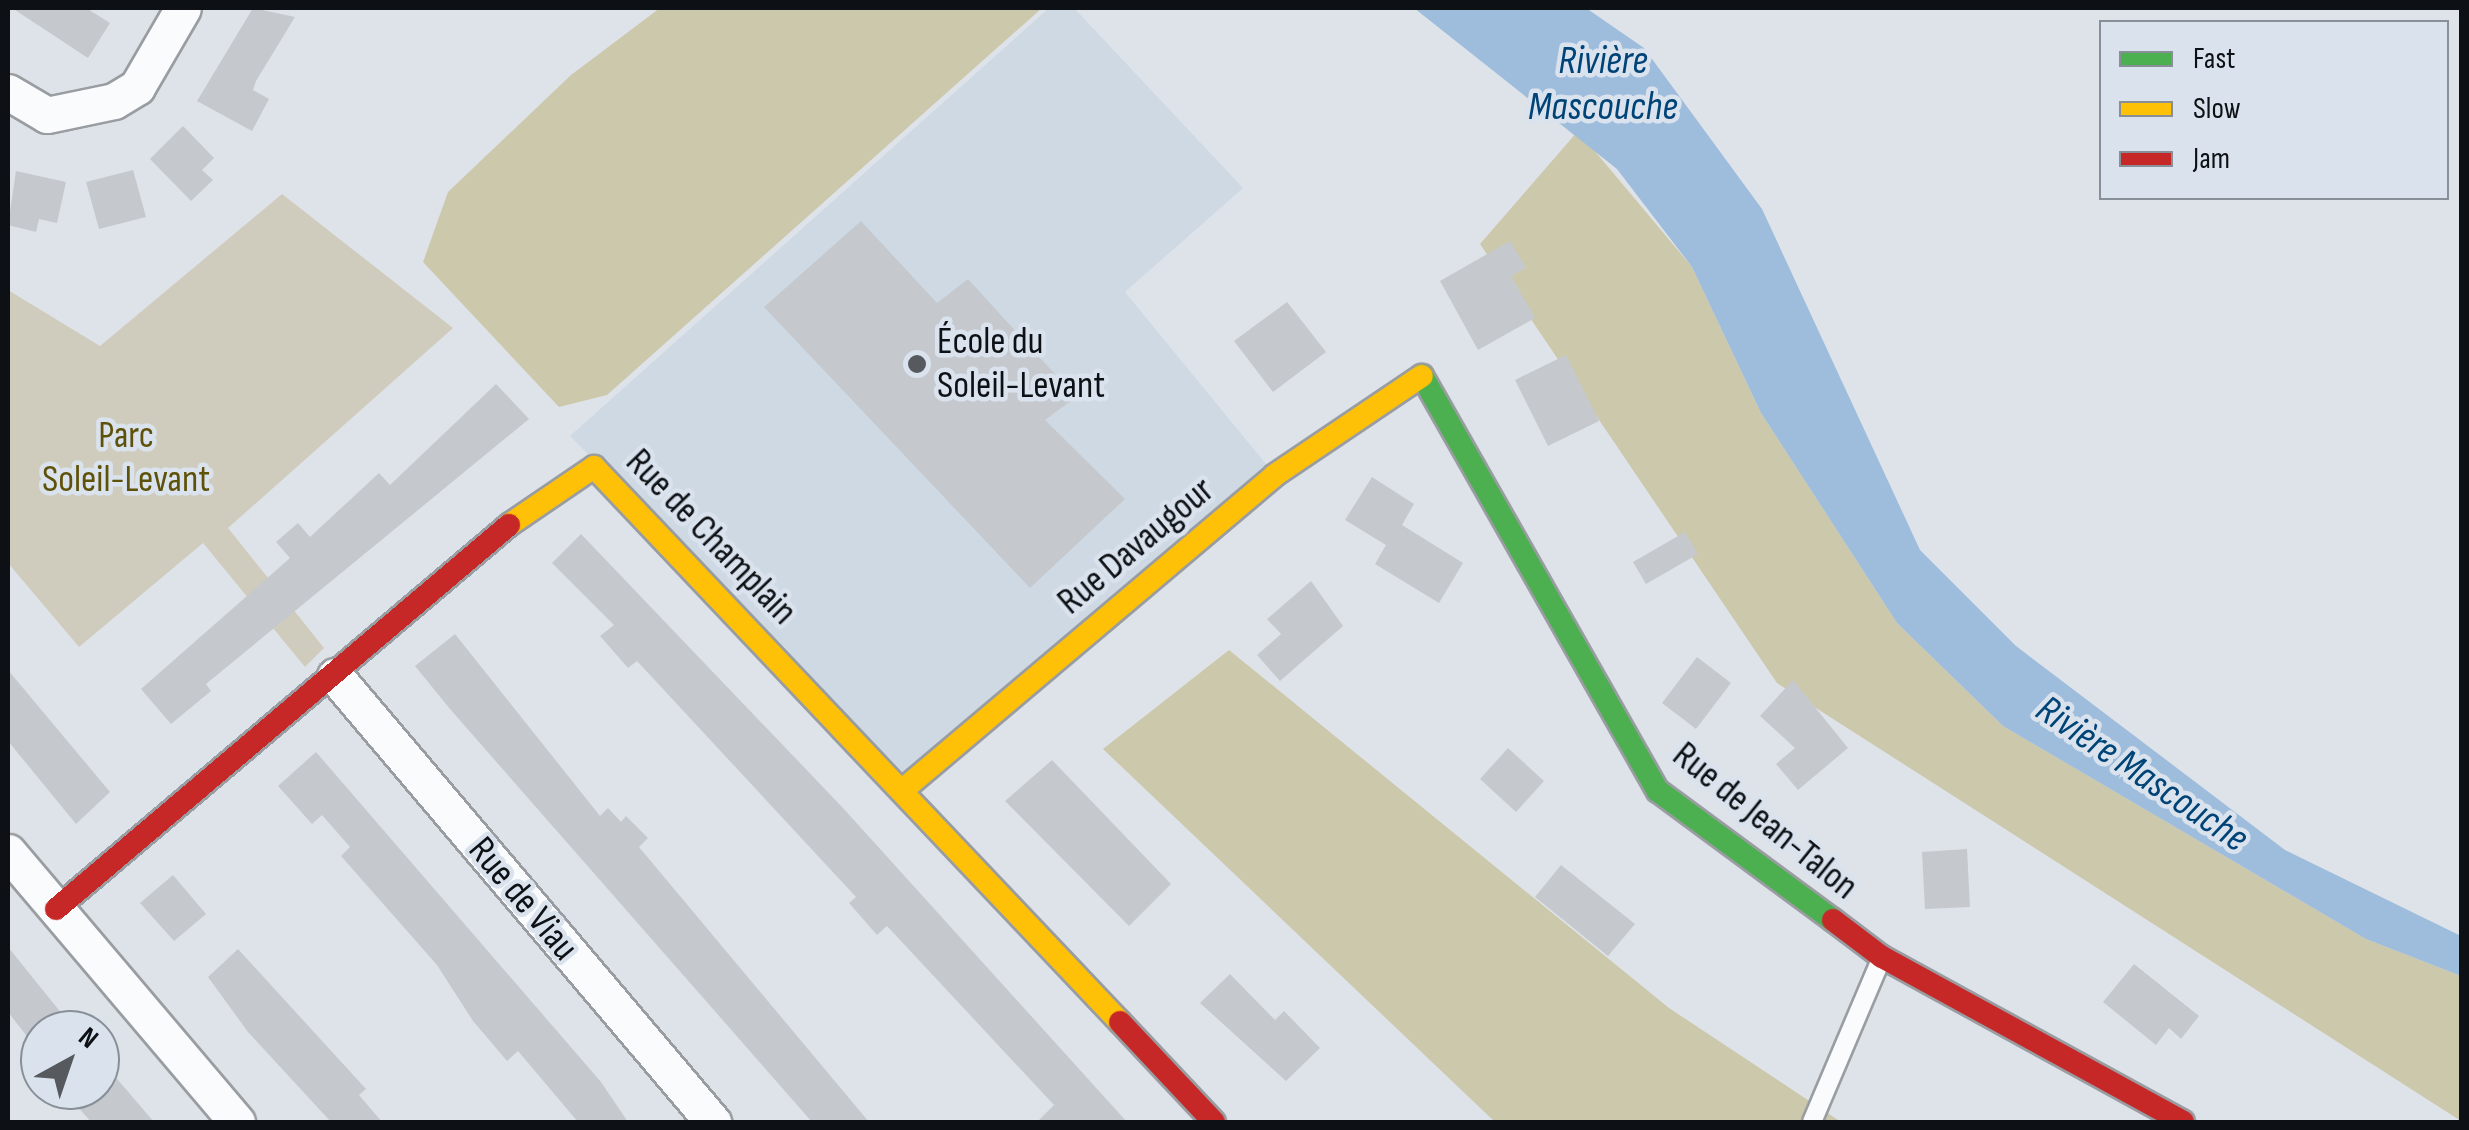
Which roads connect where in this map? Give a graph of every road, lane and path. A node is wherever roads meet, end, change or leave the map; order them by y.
1 (183, 8) edge
2 (8, 92) edge
3 (1425, 374) joint
4 (334, 676) junction
5 (905, 788) junction
6 (8, 852) edge
7 (56, 909) junction
8 (1882, 956) junction
9 (237, 1122) edge
10 (713, 1122) edge
11 (1214, 1122) edge
12 (1812, 1122) edge
13 (2183, 1122) edge

1 - 2 street
3 - 5 street, Rue Davaugour
3 - 8 street, Rue de Jean-Talon
4 - 5 street, Rue de Champlain
4 - 7 street, Rue de Champlain
4 - 10 street, Rue de Viau
5 - 11 street, Rue de Champlain
6 - 7 street
7 - 9 street
8 - 12 lane
8 - 13 street, Rue de Jean-Talon

